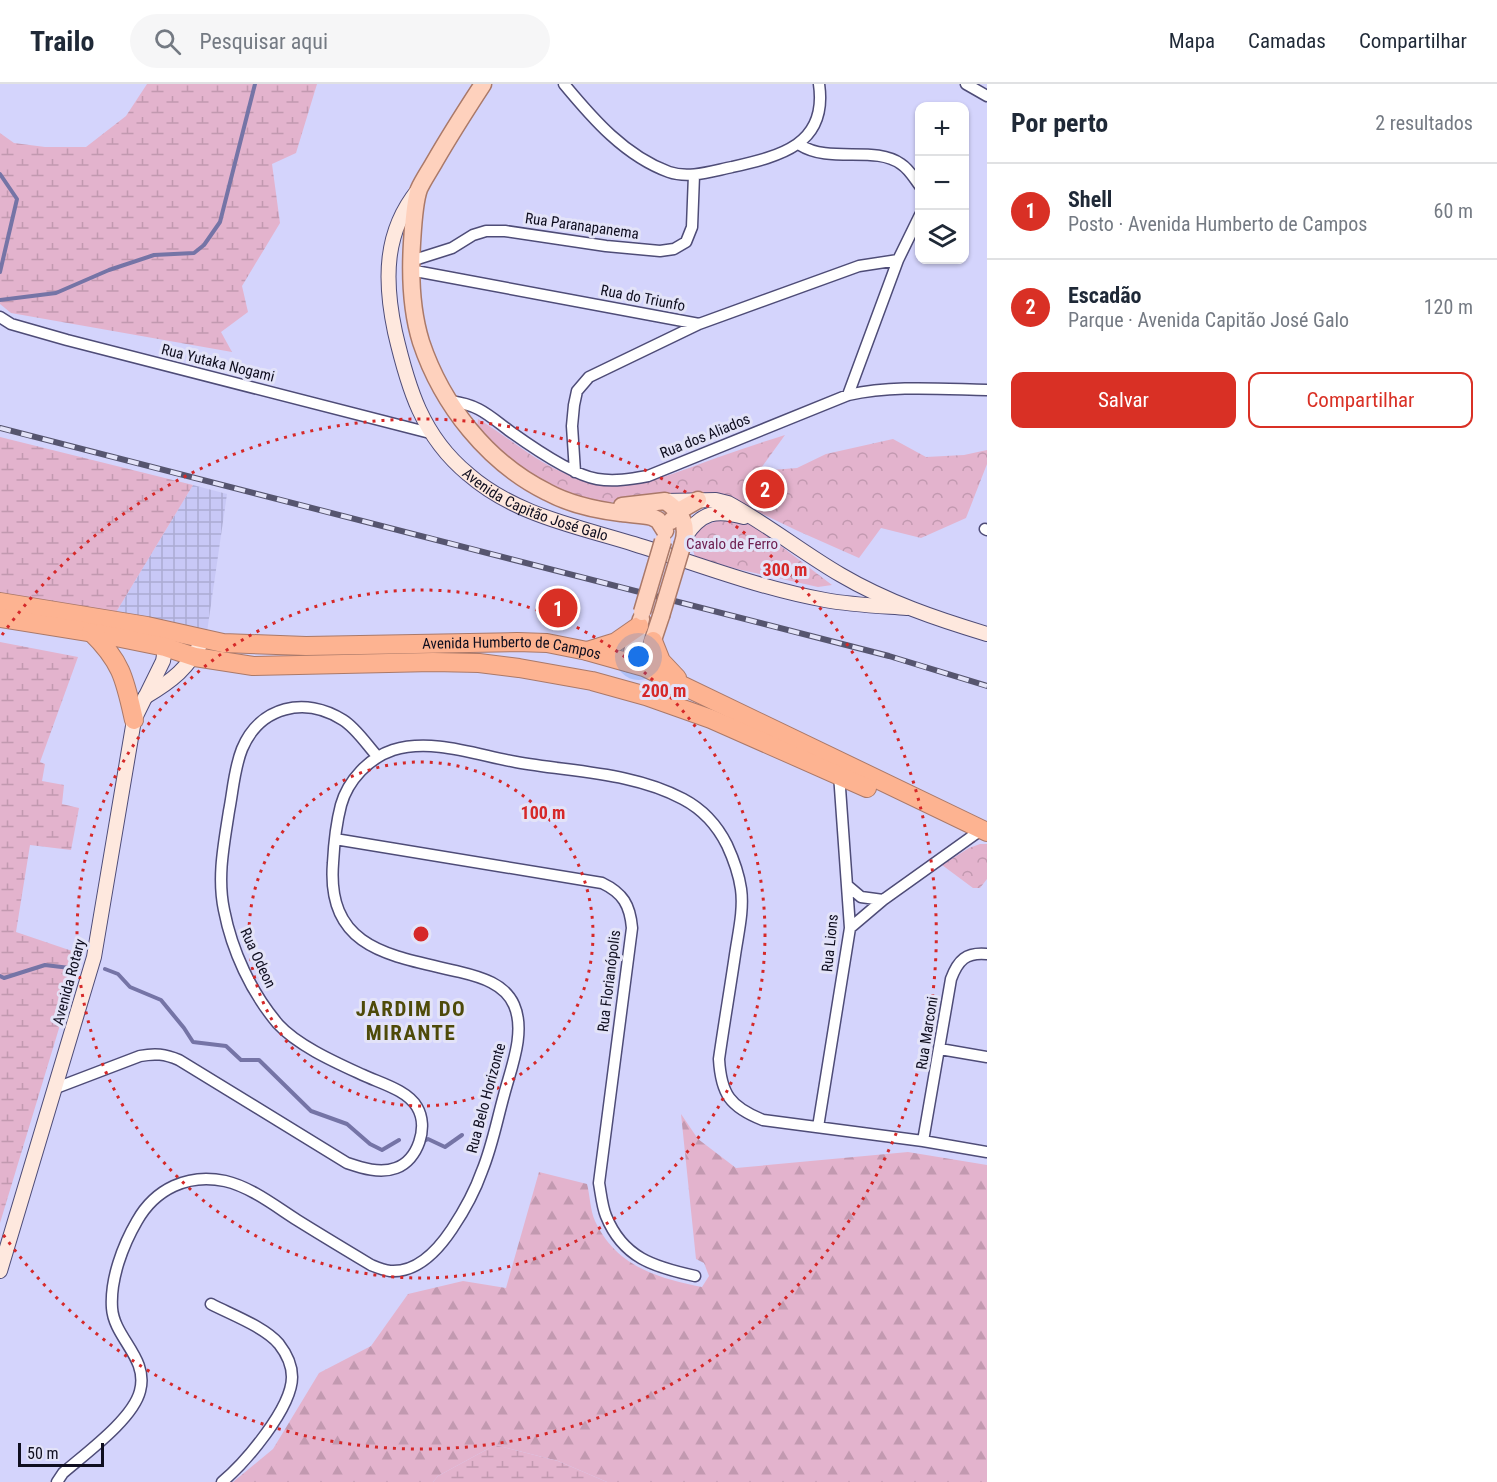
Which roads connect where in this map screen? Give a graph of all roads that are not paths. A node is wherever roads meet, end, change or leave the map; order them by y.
1 (483, 84) edge
2 (564, 84) edge
3 (819, 84) edge
4 (966, 84) edge
5 (987, 96) edge
6 (800, 145) junction
7 (694, 175) junction
8 (915, 180) edge
9 (418, 190) junction
10 (915, 225) edge
11 (898, 260) junction
12 (411, 266) junction
13 (0, 317) edge
14 (699, 324) junction
15 (987, 390) edge
16 (848, 395) junction
17 (450, 401) junction
18 (430, 433) junction
19 (576, 472) junction
20 (698, 500) junction
21 (665, 501) junction
22 (594, 508) junction
23 (678, 512) junction
24 (752, 519) junction
25 (664, 536) junction
26 (684, 540) junction
27 (0, 602) edge
28 (907, 608) junction
29 (0, 618) edge
30 (640, 619) junction
31 (91, 632) junction
32 (987, 634) edge
33 (167, 639) junction
34 (203, 639) junction
35 (652, 641) junction
36 (548, 643) junction
37 (587, 651) junction
38 (195, 657) junction
39 (635, 667) junction
40 (519, 668) junction
41 (592, 681) junction
42 (687, 687) junction
43 (646, 696) junction
44 (145, 697) junction
45 (134, 720) junction
46 (377, 756) junction
47 (839, 768) junction
48 (982, 834) edge
49 (335, 839) junction
50 (848, 886) junction
51 (883, 900) junction
52 (850, 928) junction
53 (987, 954) edge
54 (940, 1049) junction
55 (987, 1057) edge
56 (56, 1088) junction
57 (818, 1127) junction
58 (923, 1141) junction
59 (987, 1152) edge
60 (0, 1271) edge
61 (695, 1276) dead end
62 (211, 1304) dead end
63 (57, 1482) edge
64 (222, 1482) edge

1 - 9 main road, Avenida Capitão José Galo
2 - 7 street
3 - 6 street
4 - 5 street
6 - 7 street
6 - 8 street
7 - 12 street, Rua Paranapanema
9 - 12 main road, Avenida Capitão José Galo
9 - 18 street, Avenida Capitão José Galo
10 - 11 street
11 - 14 street, Rua do Triunfo
11 - 16 street
12 - 14 street, Rua do Triunfo
12 - 17 main road, Avenida Capitão José Galo
13 - 18 street, Rua Yutaka Nogami
14 - 19 street
15 - 16 street, Rua dos Aliados
16 - 19 street, Rua dos Aliados
17 - 19 street, Rua dos Aliados
17 - 22 main road, Avenida Capitão José Galo
18 - 28 street, Avenida Capitão José Galo
20 - 21 street, Avenida Capitão José Galo
20 - 23 main road
20 - 24 street, Avenida Capitão José Galo
21 - 22 main road
21 - 23 main road
22 - 25 main road
23 - 25 main road
23 - 26 main road
24 - 26 street
24 - 28 street, Avenida Capitão José Galo
25 - 30 main road, bridge
26 - 35 main road, bridge
27 - 33 highway, Avenida Humberto de Campos
28 - 32 street, Avenida Capitão José Galo
29 - 31 highway, Avenida Humberto de Campos
30 - 37 highway
30 - 39 main road
31 - 33 highway, Avenida Humberto de Campos
31 - 45 highway
33 - 34 highway, Avenida Humberto de Campos
33 - 38 highway, Avenida Humberto de Campos
33 - 44 street, Avenida Rotary
34 - 36 highway, Avenida Humberto de Campos
34 - 38 street
35 - 39 main road
35 - 42 highway
36 - 37 highway, Avenida Humberto de Campos
36 - 40 highway
37 - 39 highway, Avenida Humberto de Campos
38 - 40 highway, Avenida Humberto de Campos
38 - 44 street
39 - 41 highway
39 - 42 highway, Avenida Humberto de Campos
39 - 43 highway
40 - 41 highway, Avenida Humberto de Campos
41 - 43 highway, Avenida Humberto de Campos
42 - 47 highway, Avenida Humberto de Campos
43 - 47 highway, Avenida Humberto de Campos
44 - 45 street, Avenida Rotary
45 - 56 street, Avenida Rotary
46 - 49 street, Rua Belo Horizonte
46 - 56 street, Rua Odeon
46 - 57 street, Rua Belo Horizonte
47 - 48 highway, Avenida Humberto de Campos
47 - 50 street, Rua Lions
48 - 51 street
49 - 61 street, Rua Florianópolis
49 - 63 street, Rua Belo Horizonte
50 - 51 street
50 - 52 street, Rua Lions
51 - 52 street
52 - 57 street, Rua Lions
53 - 54 street, Rua Marconi
54 - 55 street
54 - 58 street, Rua Marconi
56 - 60 street, Avenida Rotary
57 - 58 street, Rua Belo Horizonte
58 - 59 street, Rua Belo Horizonte
62 - 64 street

